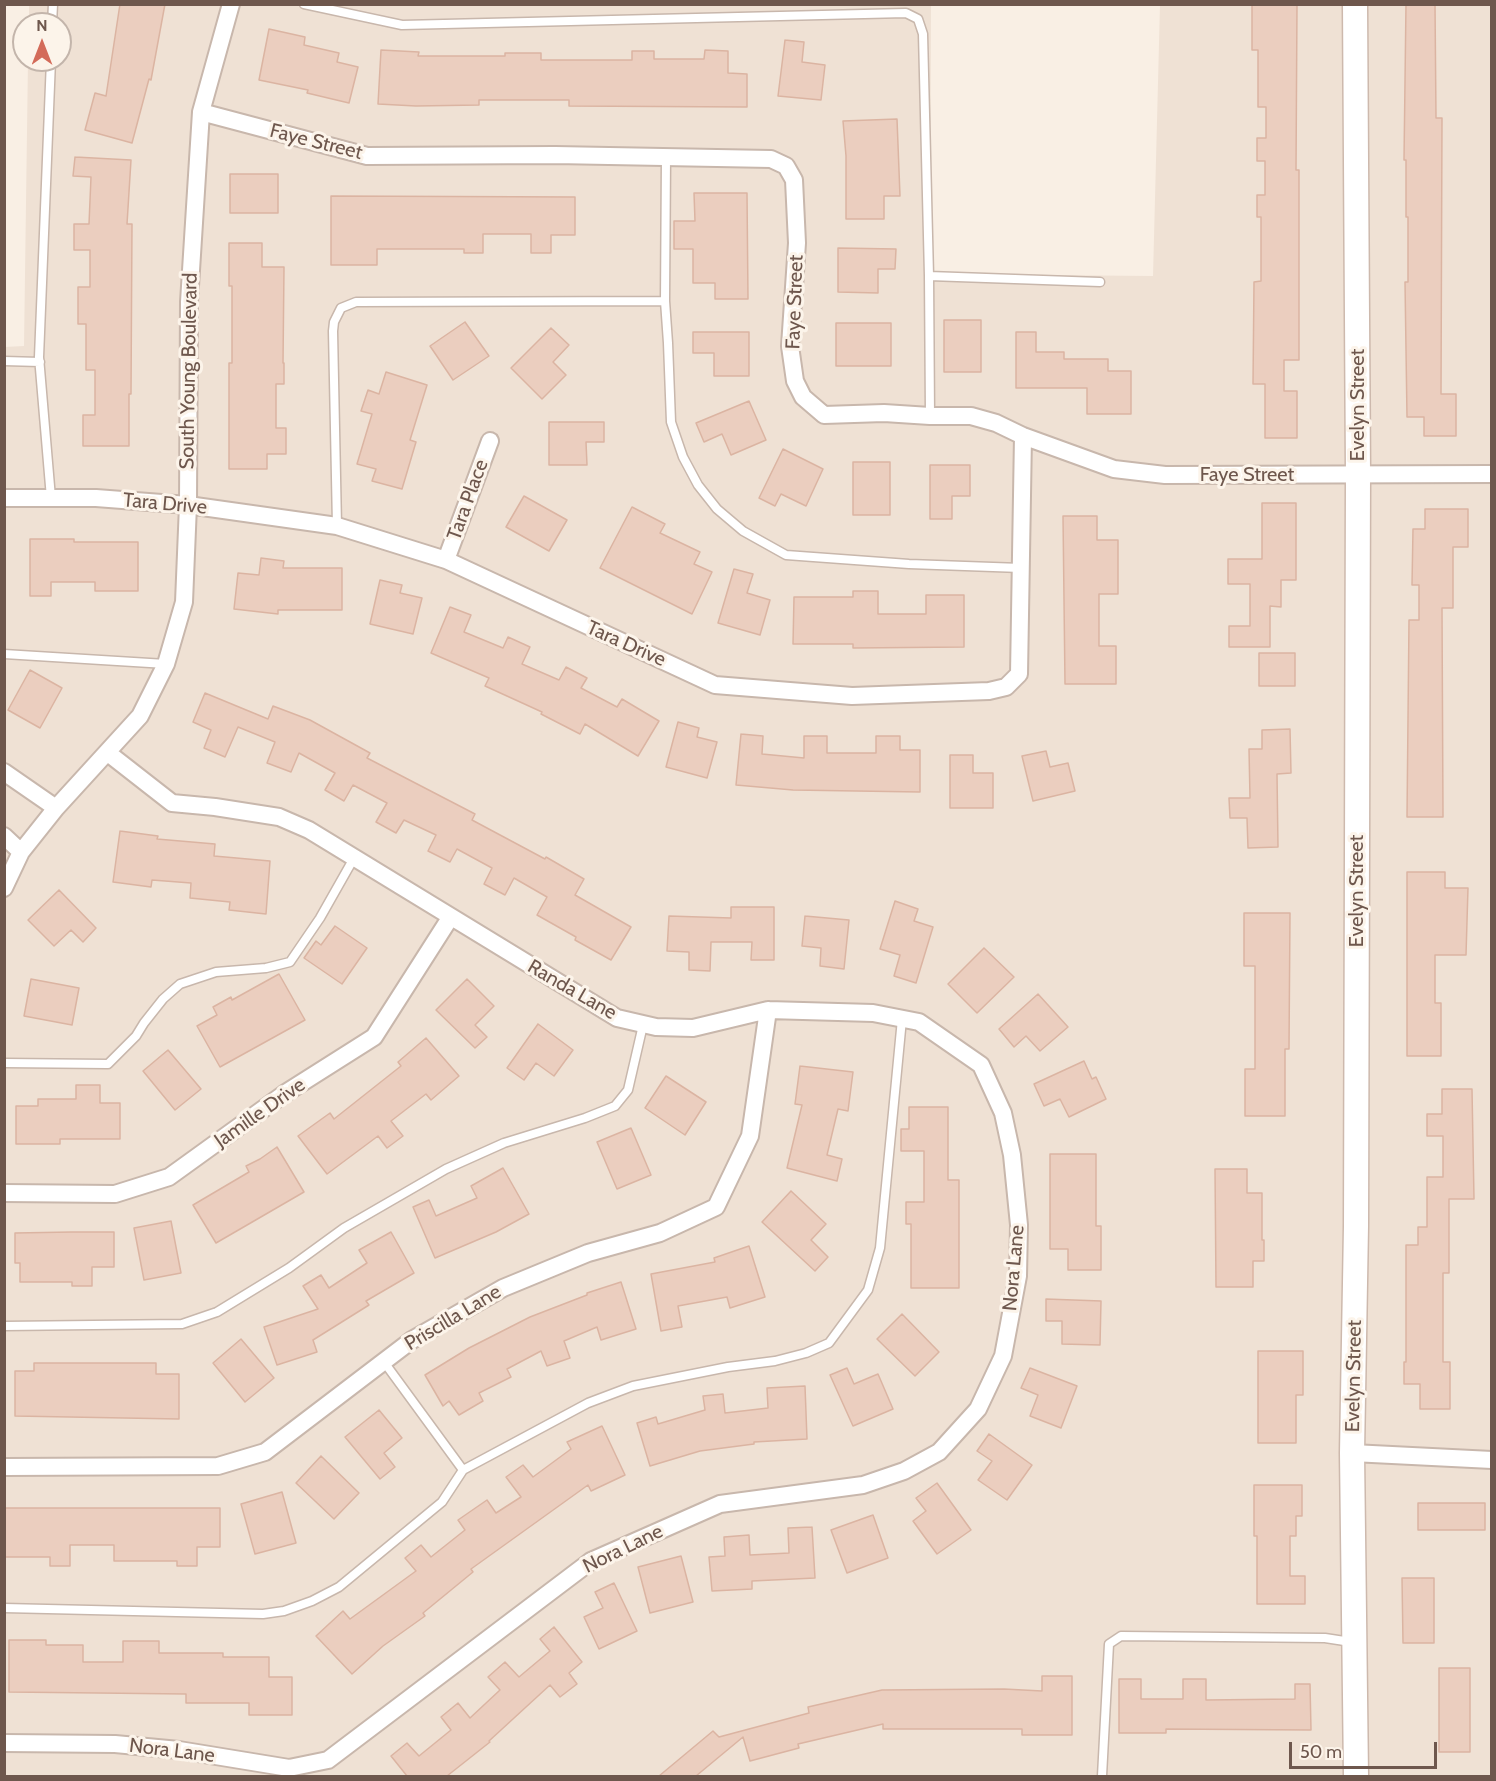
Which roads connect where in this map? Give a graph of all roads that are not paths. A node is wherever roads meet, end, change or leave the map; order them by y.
1 (231, 4) edge
2 (304, 4) edge
3 (1355, 4) edge
4 (51, 72) edge
5 (201, 112) junction
6 (666, 157) junction
7 (929, 276) junction
8 (1100, 282) dead end
9 (665, 300) junction
10 (4, 361) edge
11 (40, 362) junction
12 (930, 416) junction
13 (1023, 436) junction
14 (490, 441) dead end
15 (1358, 474) junction
16 (1491, 474) edge
17 (4, 498) edge
18 (51, 498) junction
19 (188, 505) junction
20 (337, 526) junction
21 (446, 560) junction
22 (1021, 568) junction
23 (4, 654) edge
24 (166, 664) junction
25 (108, 753) junction
26 (4, 772) edge
27 (56, 808) junction
28 (4, 836) edge
29 (21, 852) junction
30 (354, 858) junction
31 (4, 888) edge
32 (450, 918) junction
33 (768, 1010) junction
34 (902, 1019) junction
35 (643, 1025) junction
36 (4, 1063) edge
37 (1012, 1155) joint
38 (4, 1192) edge
39 (4, 1326) edge
40 (384, 1362) junction
41 (1352, 1453) junction
42 (1491, 1460) edge
43 (4, 1467) edge
44 (463, 1470) junction
45 (4, 1608) edge
46 (1354, 1643) junction
47 (4, 1743) edge
48 (1102, 1776) edge
49 (1356, 1776) edge

1 - 5 street, South Young Boulevard
2 - 7 lane
3 - 15 street, Evelyn Street
4 - 11 lane
5 - 6 street, Faye Street
5 - 19 street, South Young Boulevard
6 - 9 lane
6 - 12 street, Faye Street
7 - 8 lane
7 - 12 lane
9 - 20 lane
9 - 22 lane
10 - 11 lane
11 - 18 lane
12 - 13 street, Faye Street
13 - 15 street, Faye Street
13 - 22 street, Tara Drive
14 - 21 street, Tara Place
15 - 16 street, Faye Street
15 - 41 street, Evelyn Street
17 - 18 street, Tara Drive
18 - 19 street, Tara Drive
19 - 20 street, Tara Drive
19 - 24 street, South Young Boulevard
20 - 21 street, Tara Drive
21 - 22 street, Tara Drive
23 - 24 lane
24 - 25 street, South Young Boulevard
25 - 27 street, South Young Boulevard
25 - 30 street, Randa Lane
26 - 27 street
27 - 29 street, South Young Boulevard
28 - 29 street
29 - 31 street, South Young Boulevard
30 - 32 street, Randa Lane
30 - 36 lane
32 - 35 street, Randa Lane
32 - 38 street, Jamille Drive
33 - 34 street, Randa Lane
33 - 35 street, Randa Lane
33 - 40 street, Priscilla Lane
34 - 37 street, Randa Lane
34 - 44 lane
35 - 39 lane
37 - 47 street, Nora Lane
40 - 43 street, Priscilla Lane
40 - 44 lane
41 - 42 street
41 - 46 street, Evelyn Street
44 - 45 lane
46 - 48 lane
46 - 49 street, Evelyn Street

